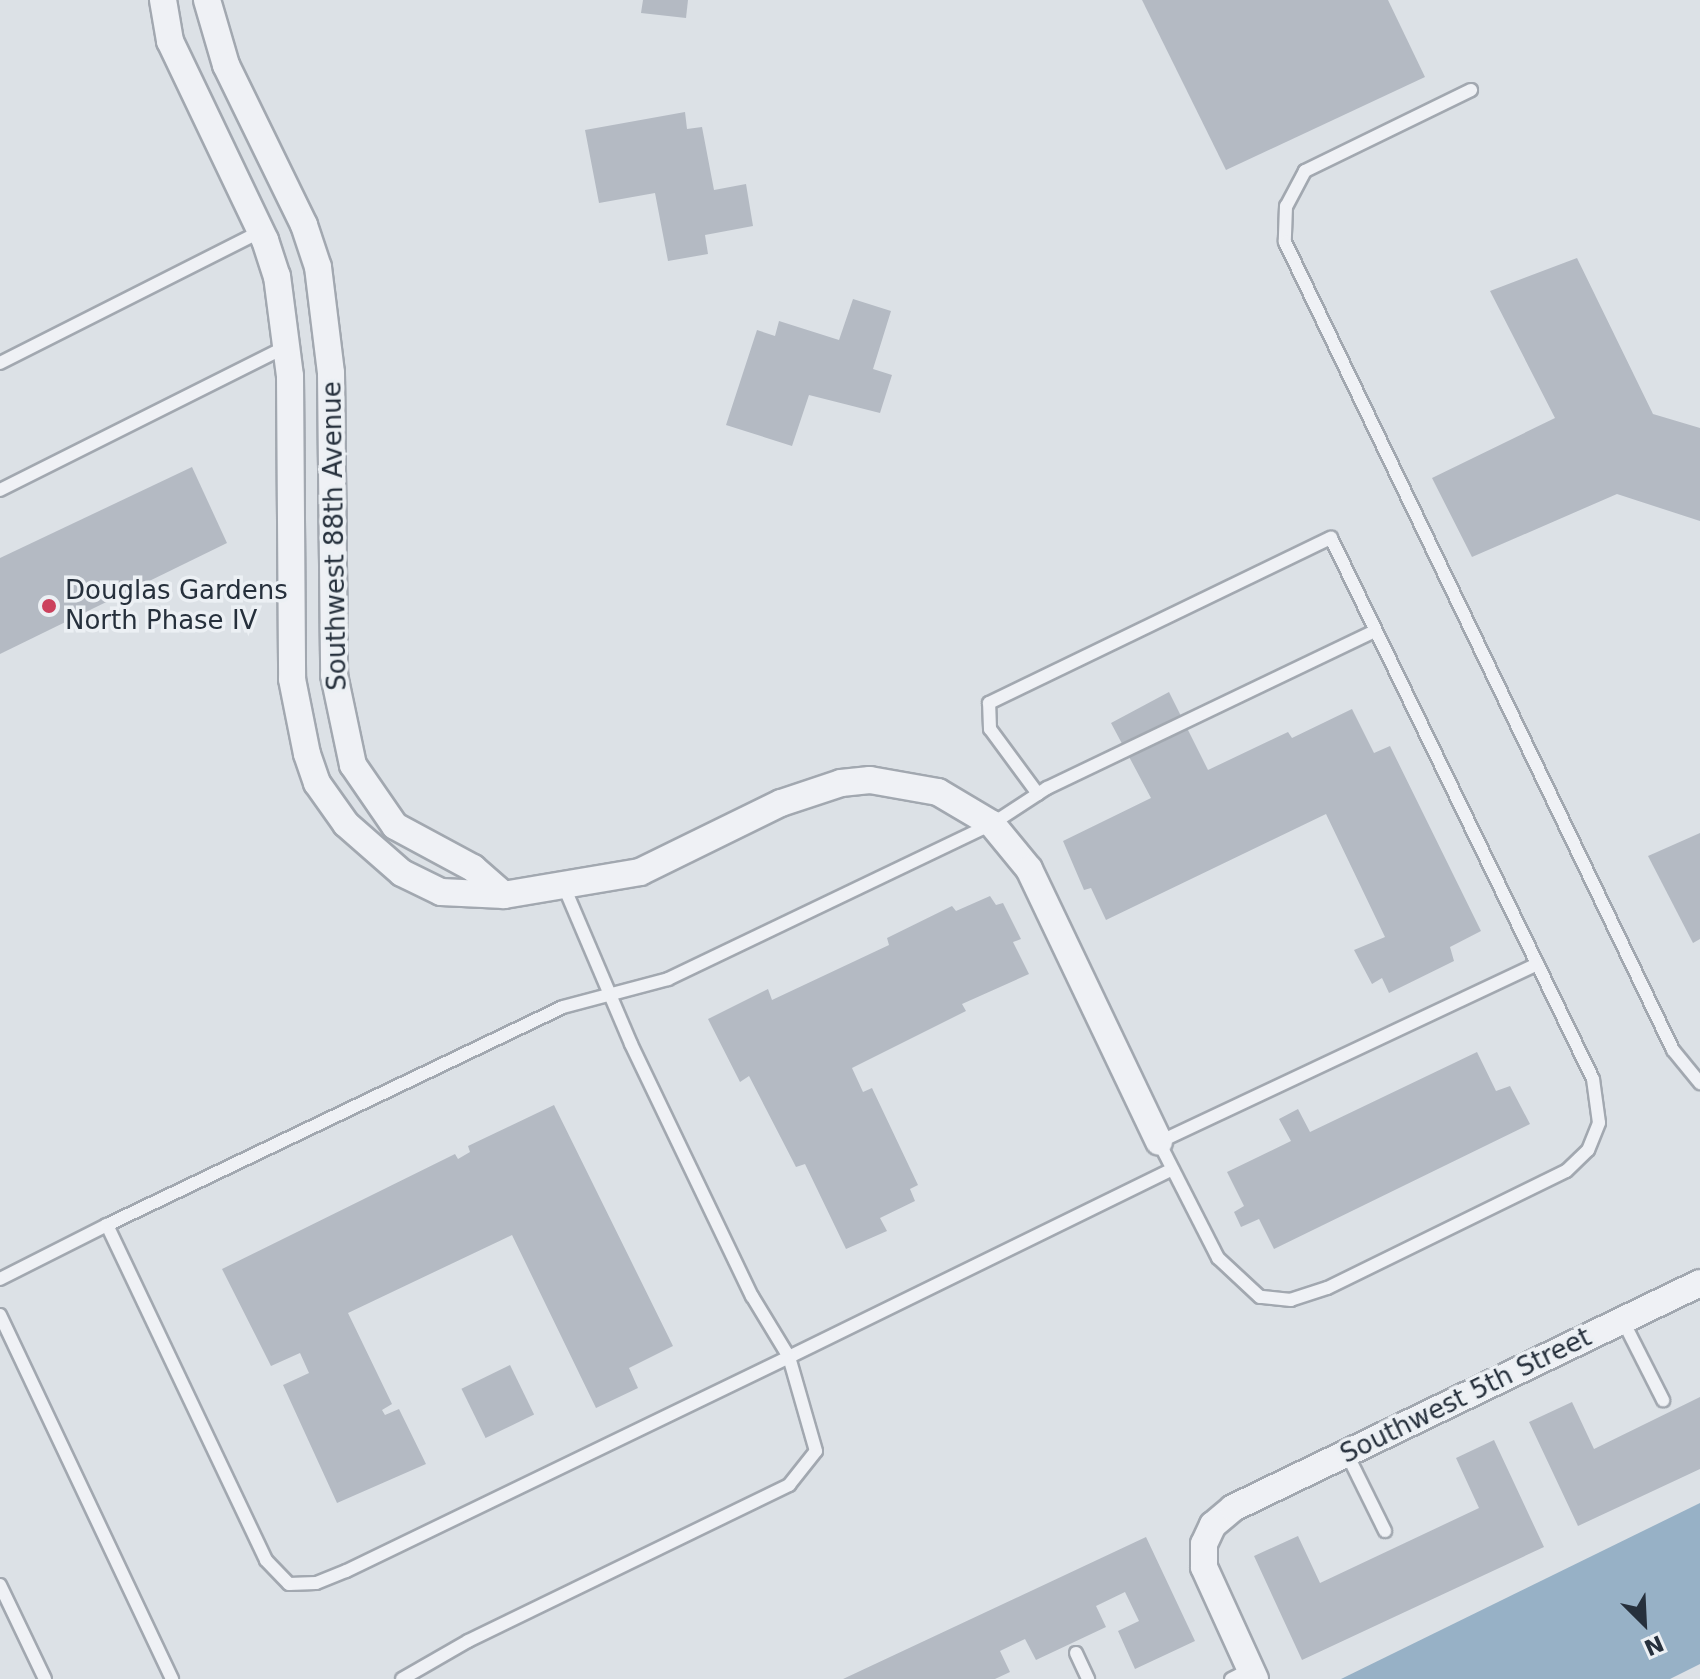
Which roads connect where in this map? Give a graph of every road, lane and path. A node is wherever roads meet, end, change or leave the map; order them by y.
1 (163, 0) edge
2 (207, 0) edge
3 (1471, 90) dead end
4 (261, 231) junction
5 (328, 346) junction
6 (286, 347) junction
7 (0, 363) edge
8 (0, 490) edge
9 (1374, 631) junction
10 (1038, 794) junction
11 (382, 812) junction
12 (992, 824) junction
13 (361, 839) junction
14 (565, 889) junction
15 (504, 895) junction
16 (1537, 964) junction
17 (610, 996) junction
18 (1700, 1083) edge
19 (1159, 1142) junction
20 (1172, 1169) junction
21 (107, 1225) junction
22 (0, 1279) edge
23 (1700, 1283) edge
24 (0, 1315) edge
25 (1623, 1321) junction
26 (789, 1357) junction
27 (1663, 1400) dead end
28 (1347, 1454) junction
29 (1385, 1531) dead end
30 (0, 1585) edge
31 (1076, 1653) dead end
32 (1246, 1676) edge
33 (45, 1679) edge
34 (172, 1679) edge
35 (402, 1679) edge
36 (1088, 1679) edge

1 - 4 street, Southwest 88th Avenue
2 - 5 street, Southwest 88th Avenue
3 - 18 lane
4 - 6 street, Southwest 88th Avenue
4 - 7 lane
5 - 6 street, Southwest 88th Avenue
5 - 11 street, Southwest 88th Avenue
6 - 8 lane
6 - 13 street, Southwest 88th Avenue
9 - 10 lane
9 - 10 lane
9 - 16 lane
10 - 12 lane
11 - 13 street
11 - 15 street, Southwest 88th Avenue
12 - 14 street, Southwest 88th Avenue
12 - 17 lane
12 - 19 street, Southwest 88th Avenue
13 - 15 street, Southwest 88th Avenue
14 - 15 street, Southwest 88th Avenue
14 - 17 lane
16 - 19 lane
16 - 20 lane
17 - 21 lane
17 - 26 lane
19 - 20 lane
20 - 26 lane
21 - 22 lane
21 - 26 lane
23 - 25 street, Southwest 5th Street
24 - 34 lane
25 - 27 lane
25 - 28 street, Southwest 5th Street
26 - 35 lane
28 - 29 lane
28 - 32 street, Southwest 5th Street
30 - 33 lane
31 - 36 lane

